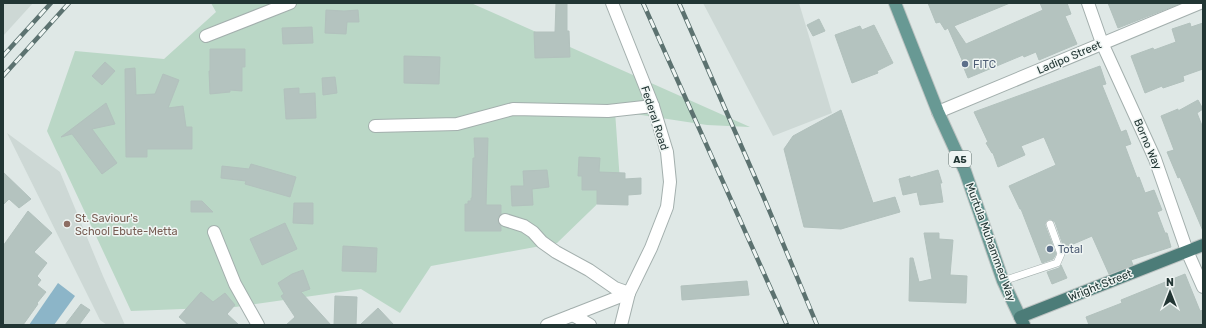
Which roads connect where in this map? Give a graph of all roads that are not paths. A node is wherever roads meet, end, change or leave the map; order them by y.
1 (290, 3) edge
2 (612, 3) edge
3 (895, 3) edge
4 (1088, 3) edge
5 (1200, 3) edge
6 (206, 36) dead end
7 (1102, 43) junction
8 (653, 106) junction
9 (938, 112) junction
10 (376, 126) dead end
11 (505, 220) dead end
12 (1050, 224) dead end
13 (214, 232) dead end
14 (1203, 244) edge
15 (1187, 251) junction
16 (1003, 281) junction
17 (1203, 287) edge
18 (629, 293) junction
19 (573, 315) junction
20 (1022, 321) edge
21 (258, 325) edge
22 (547, 325) edge
23 (590, 325) edge
24 (621, 325) edge

1 - 6 street
2 - 8 street, Federal Road
3 - 9 main road, Murtula Muhammed Way / A5
4 - 7 street, Borno Way
5 - 7 street, Ladipo Street
7 - 9 street, Ladipo Street
7 - 15 street, Borno Way
8 - 10 street
8 - 18 street, Federal Road
9 - 16 main road, Murtula Muhammed Way / A5
11 - 18 street
12 - 16 lane
13 - 21 street
14 - 15 highway, Wright Street
15 - 17 street, Borno Way
15 - 20 highway, Wright Street
16 - 20 main road, Murtula Muhammed Way / A5
18 - 19 street
18 - 24 street, Federal Road
19 - 22 street
19 - 23 street

